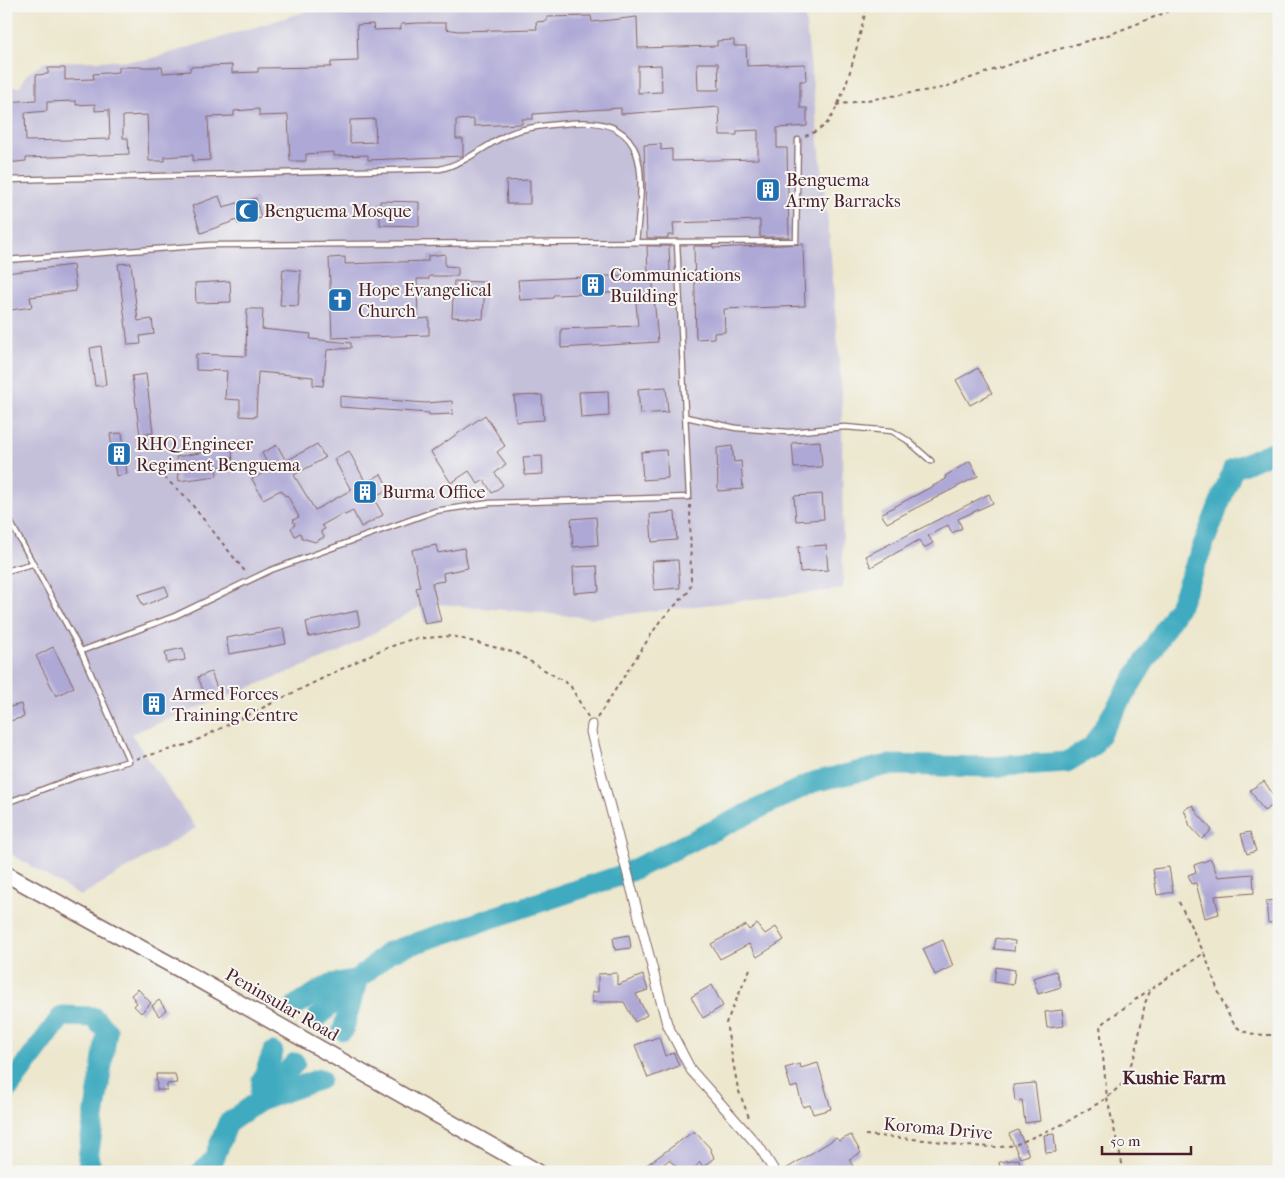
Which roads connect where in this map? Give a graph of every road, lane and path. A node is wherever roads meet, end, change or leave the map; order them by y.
1 (867, 6) edge
2 (1169, 6) edge
3 (836, 105) junction
4 (798, 140) joint
5 (6, 180) edge
6 (636, 242) junction
7 (677, 242) junction
8 (6, 260) edge
9 (686, 417) junction
10 (140, 456) dead end
11 (931, 461) dead end
12 (690, 497) junction
13 (6, 514) edge
14 (32, 564) junction
15 (6, 571) edge
16 (251, 579) junction
17 (81, 651) junction
18 (592, 725) junction
19 (129, 761) junction
20 (8, 804) edge
21 (6, 874) edge
22 (1179, 902) dead end
23 (1204, 953) junction
24 (750, 969) dead end
25 (1151, 989) junction
26 (1279, 1035) edge
27 (1107, 1098) junction
28 (751, 1123) dead end
29 (865, 1134) dead end
30 (538, 1172) edge
31 (774, 1172) edge
32 (1124, 1172) edge

1 - 3 path
2 - 3 path
3 - 4 path
4 - 7 lane
5 - 6 lane
6 - 7 lane
6 - 8 lane
7 - 9 lane
9 - 11 lane
9 - 12 lane
10 - 16 path
12 - 16 lane
12 - 18 path
13 - 14 lane
14 - 15 lane
14 - 17 lane
16 - 17 lane
17 - 19 lane
18 - 19 path
18 - 31 street
19 - 20 lane
21 - 30 main road, Peninsular Road
22 - 23 path
23 - 25 path
23 - 26 path
24 - 28 path
25 - 27 path, Koroma Drive
25 - 27 path
27 - 29 path, Koroma Drive
27 - 32 path

